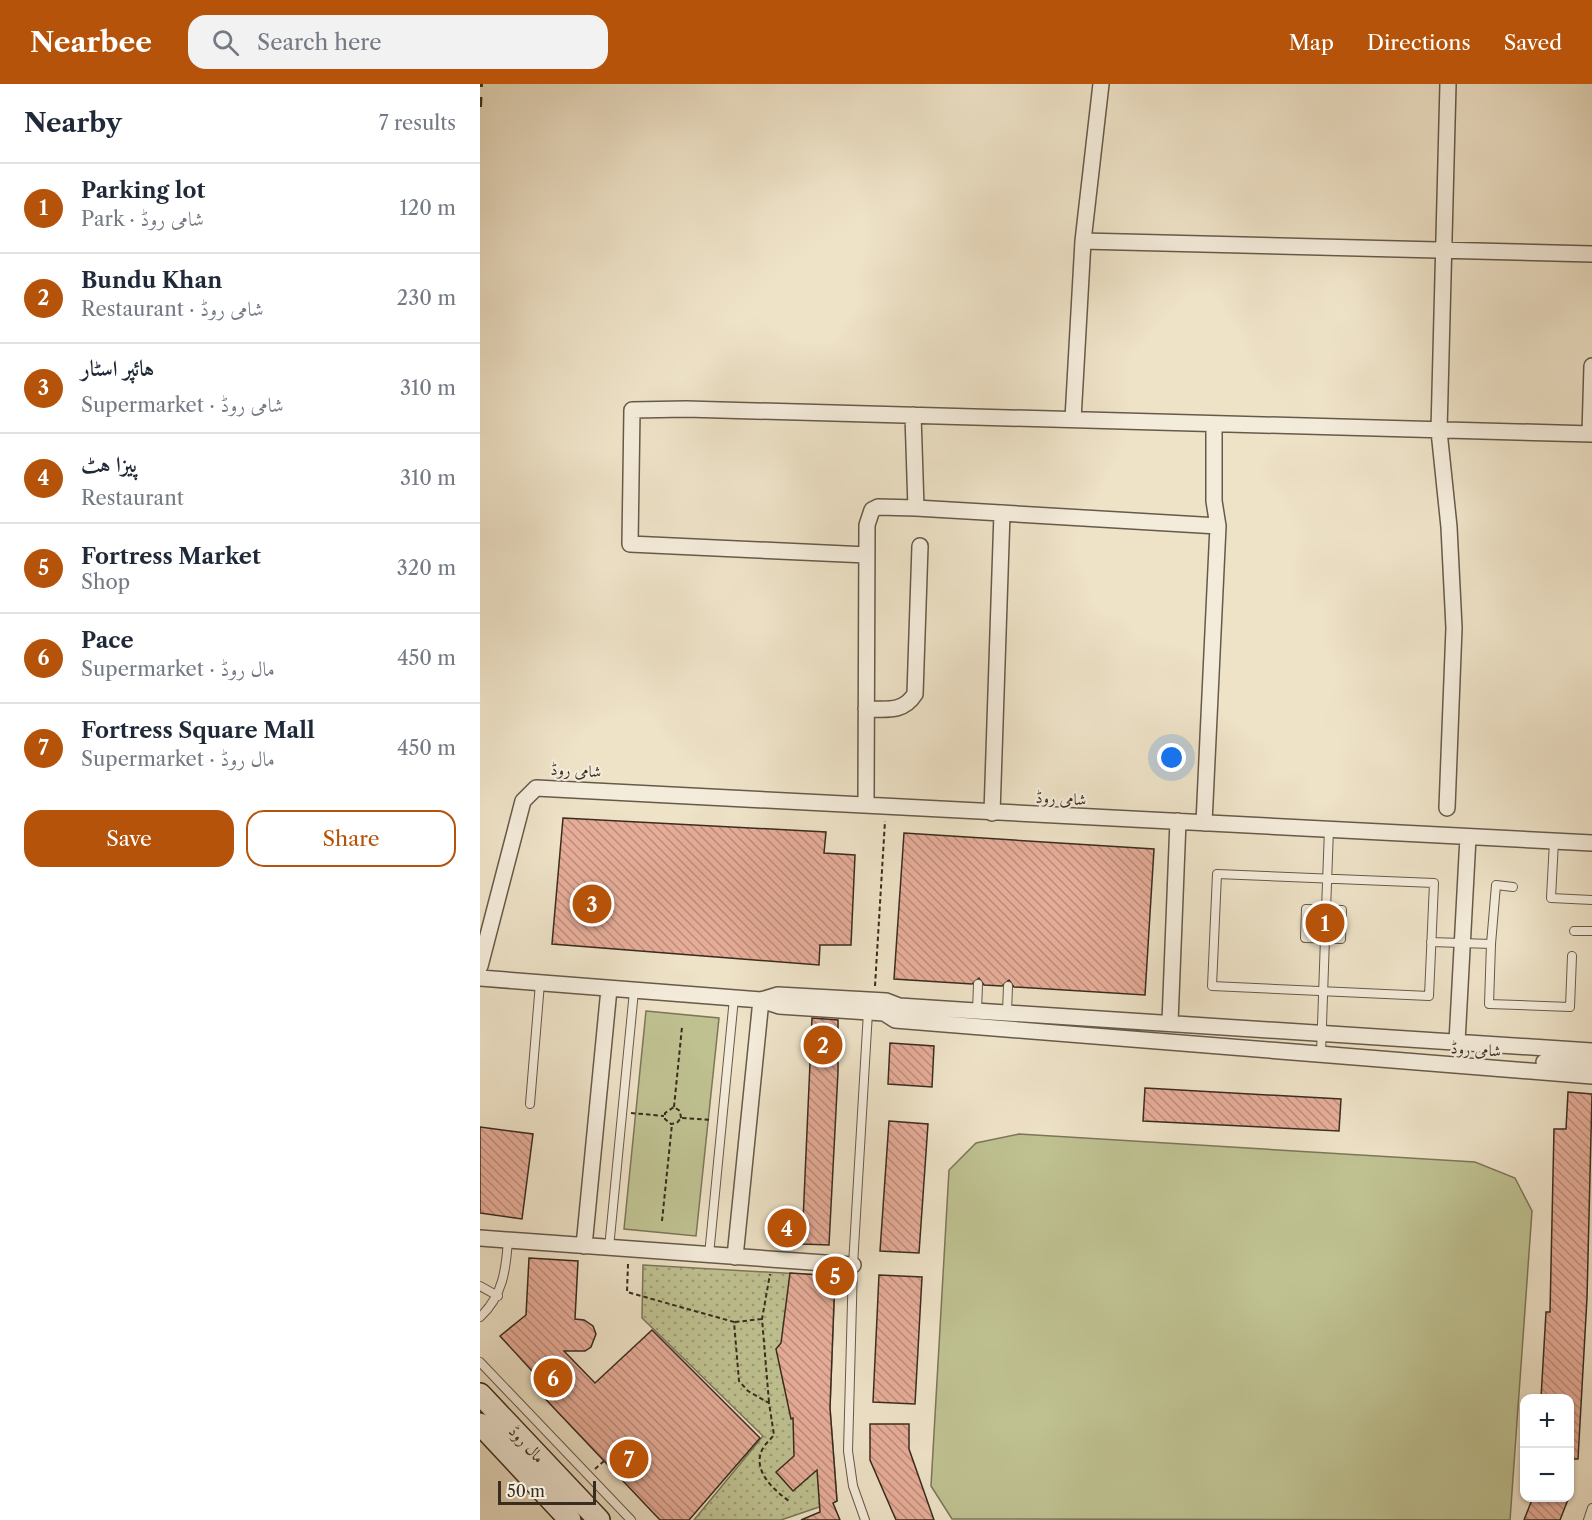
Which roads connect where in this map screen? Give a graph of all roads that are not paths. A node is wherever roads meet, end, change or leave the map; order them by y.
1 (1101, 84) edge
2 (1448, 84) edge
3 (1083, 241) junction
4 (1443, 251) junction
5 (1592, 254) edge
6 (1592, 366) edge
7 (913, 416) junction
8 (1073, 419) junction
9 (1214, 425) junction
10 (1439, 431) junction
11 (1591, 434) edge
12 (916, 508) junction
13 (1002, 513) junction
14 (1218, 526) junction
15 (920, 546) dead end
16 (867, 555) junction
17 (866, 709) junction
18 (866, 803) junction
19 (1448, 808) dead end
20 (992, 813) junction
21 (1178, 821) junction
22 (1204, 823) junction
23 (1329, 829) junction
24 (1468, 837) junction
25 (1554, 842) junction
26 (1592, 843) edge
27 (1327, 878) junction
28 (1513, 887) dead end
29 (1592, 900) edge
30 (1326, 910) junction
31 (1574, 931) dead end
32 (1592, 932) edge
33 (1325, 938) junction
34 (1431, 942) junction
35 (1463, 943) junction
36 (1491, 944) junction
37 (1572, 956) dead end
38 (480, 966) edge
39 (480, 978) edge
40 (540, 983) junction
41 (978, 984) dead end
42 (1008, 986) dead end
43 (609, 989) junction
44 (634, 991) junction
45 (1324, 991) junction
46 (734, 998) junction
47 (761, 1000) junction
48 (871, 1006) junction
49 (977, 1011) junction
50 (1007, 1012) junction
51 (1117, 1018) junction
52 (1170, 1022) junction
53 (1322, 1033) junction
54 (1116, 1036) junction
55 (1464, 1047) junction
56 (1592, 1051) edge
57 (1321, 1054) junction
58 (1398, 1061) junction
59 (1592, 1065) edge
60 (1592, 1076) edge
61 (530, 1104) dead end
62 (480, 1238) edge
63 (508, 1240) junction
64 (584, 1246) junction
65 (609, 1248) junction
66 (709, 1255) junction
67 (735, 1257) junction
68 (853, 1265) junction
69 (480, 1286) edge
70 (498, 1296) junction
71 (480, 1317) edge
72 (480, 1362) edge
73 (480, 1394) edge
74 (480, 1424) edge
75 (1592, 1508) edge
76 (570, 1520) edge
77 (600, 1520) edge
78 (631, 1520) edge
79 (865, 1520) edge
80 (1588, 1520) edge

1 - 3 street
2 - 4 street
3 - 4 street
3 - 8 street
4 - 5 street
4 - 10 street
6 - 11 street
7 - 8 street
7 - 12 street
7 - 16 street
8 - 9 street
9 - 10 street
9 - 14 street
10 - 11 street
10 - 19 street
12 - 13 street
12 - 16 street
13 - 14 street
13 - 20 street
14 - 22 street
15 - 17 street
16 - 17 street
17 - 18 street
18 - 20 street, شامی روڈ
18 - 38 street, شامی روڈ
20 - 21 street, شامی روڈ
21 - 22 street, شامی روڈ
21 - 52 street
22 - 23 street, شامی روڈ
23 - 24 street, شامی روڈ
23 - 27 lane
24 - 25 street, شامی روڈ
24 - 35 street
25 - 26 street, شامی روڈ
25 - 29 lane
27 - 30 lane
27 - 34 lane
27 - 45 lane
28 - 36 lane
30 - 33 lane
30 - 33 lane
31 - 32 lane
33 - 45 lane
34 - 35 lane
34 - 45 lane
35 - 36 lane
35 - 55 street
36 - 37 lane
39 - 40 street, شامی روڈ
40 - 43 street, شامی روڈ
40 - 61 lane
41 - 49 lane
42 - 50 lane
43 - 44 street, شامی روڈ
43 - 64 street
44 - 46 street, شامی روڈ
44 - 65 lane
45 - 53 lane
46 - 47 street, شامی روڈ
46 - 66 lane
47 - 48 street, شامی روڈ
47 - 67 street
48 - 49 street, شامی روڈ
48 - 54 street, شامی روڈ
48 - 68 lane
49 - 50 street, شامی روڈ
50 - 51 street, شامی روڈ
51 - 52 street, شامی روڈ
51 - 54 street
52 - 53 street, شامی روڈ
53 - 55 street, شامی روڈ
53 - 57 lane
54 - 57 street, شامی روڈ
55 - 56 street, شامی روڈ
55 - 58 street
55 - 59 street, شامی روڈ
57 - 58 street, شامی روڈ
58 - 60 street, شامی روڈ
62 - 63 street
63 - 64 street
63 - 70 lane
64 - 65 street
65 - 66 street
66 - 67 street
67 - 68 street
68 - 79 lane
69 - 70 lane
70 - 71 lane
72 - 78 lane
73 - 77 main road, مال روڈ
74 - 76 main road, مال روڈ
75 - 80 lane

